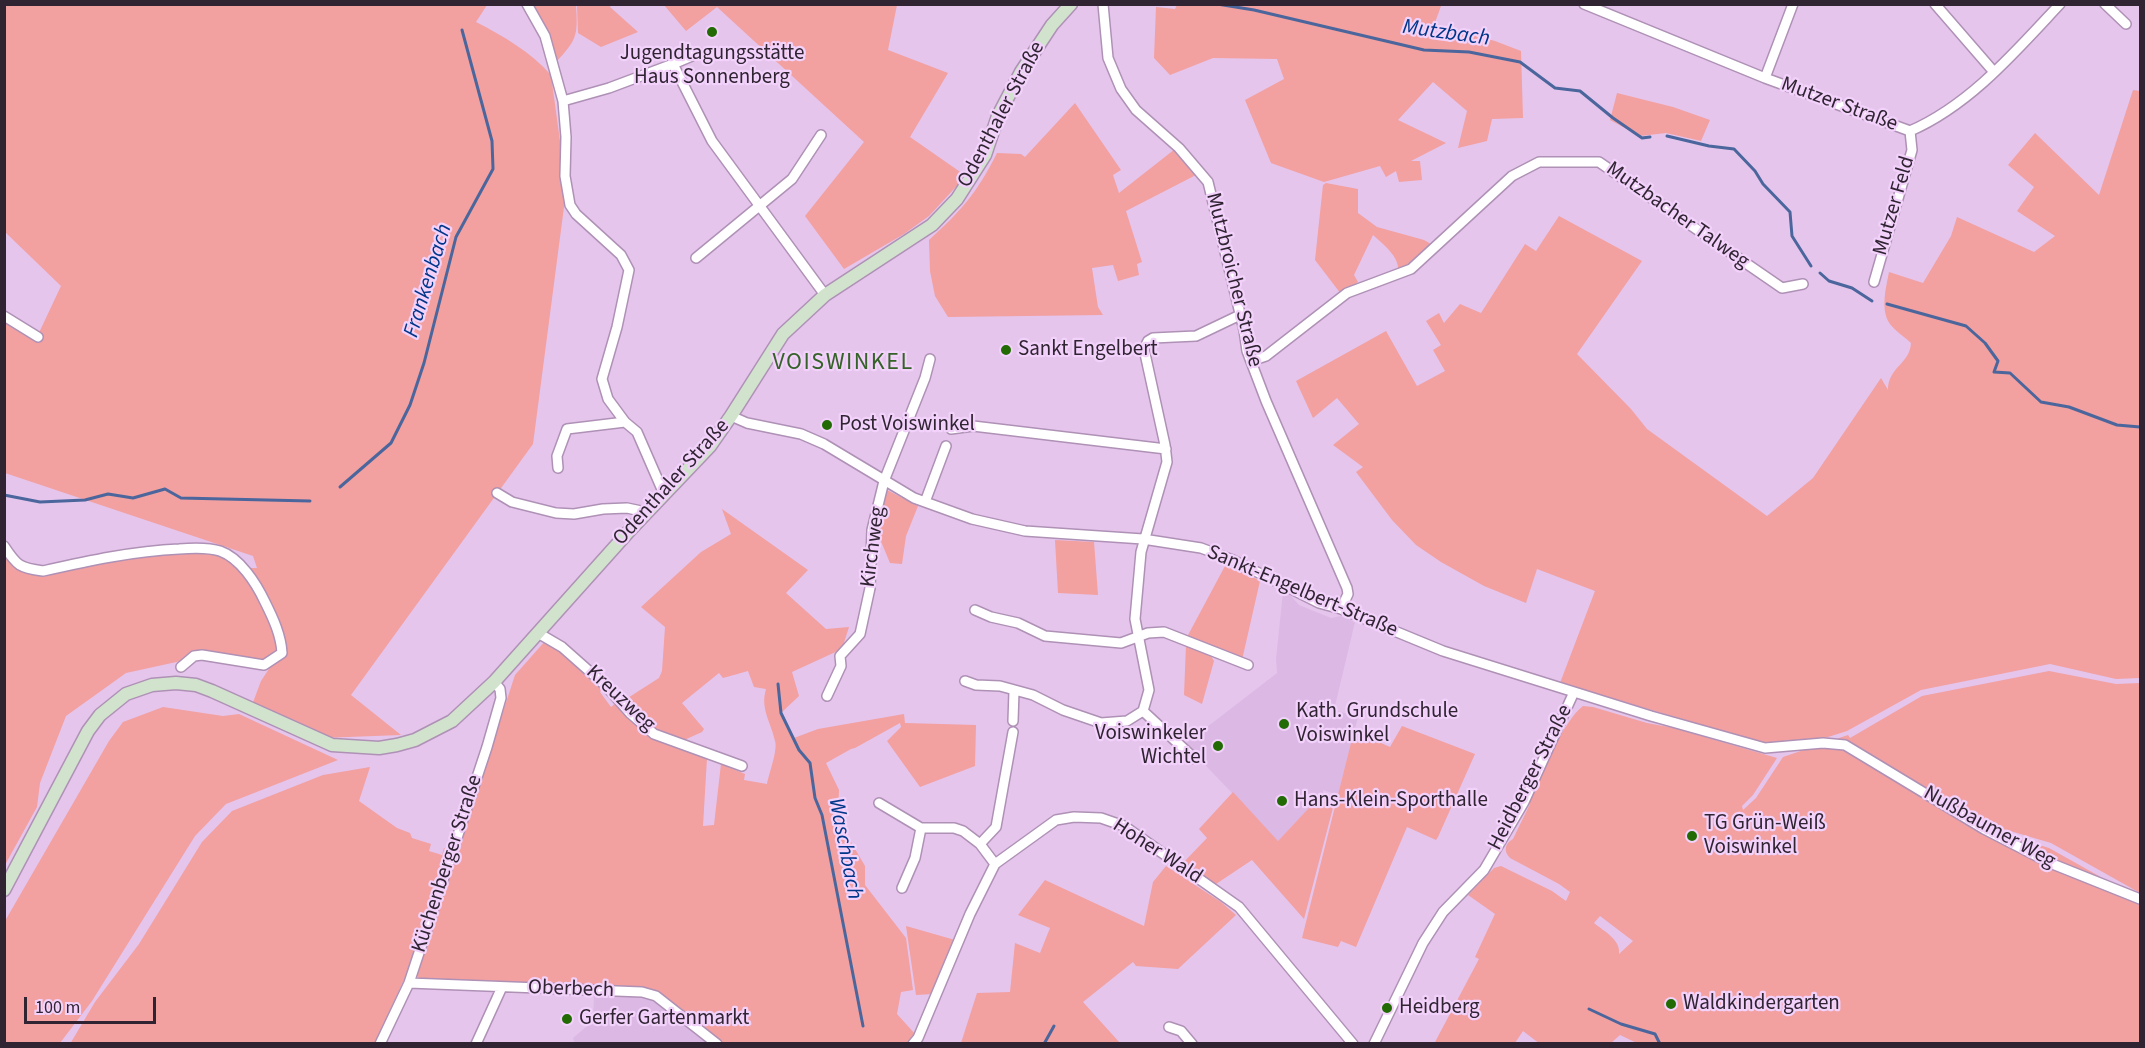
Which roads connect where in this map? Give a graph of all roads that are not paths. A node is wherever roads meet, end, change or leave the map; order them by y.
1 (527, 4) edge
2 (1071, 4) edge
3 (1103, 4) edge
4 (1584, 4) edge
5 (1793, 4) edge
6 (1935, 4) edge
7 (2060, 4) edge
8 (2105, 4) edge
9 (2126, 24) dead end
10 (699, 53) dead end
11 (673, 63) junction
12 (1994, 72) junction
13 (1765, 78) junction
14 (563, 101) junction
15 (1910, 131) junction
16 (821, 135) dead end
17 (759, 205) junction
18 (696, 258) dead end
19 (1874, 282) dead end
20 (1803, 284) dead end
21 (825, 295) junction
22 (1240, 315) junction
23 (4, 316) edge
24 (38, 338) dead end
25 (930, 359) dead end
26 (1251, 361) junction
27 (731, 416) junction
28 (625, 422) junction
29 (951, 429) dead end
30 (946, 446) dead end
31 (1166, 449) junction
32 (558, 468) dead end
33 (884, 481) junction
34 (497, 493) dead end
35 (664, 494) junction
36 (925, 502) junction
37 (646, 512) junction
38 (1143, 539) junction
39 (4, 546) edge
40 (1341, 609) junction
41 (975, 610) dead end
42 (538, 633) junction
43 (1138, 637) junction
44 (1248, 665) dead end
45 (181, 667) dead end
46 (965, 681) dead end
47 (494, 682) junction
48 (1014, 691) junction
49 (1574, 692) junction
50 (827, 696) dead end
51 (1143, 711) junction
52 (1013, 721) dead end
53 (1013, 732) dead end
54 (1845, 745) joint
55 (1196, 759) dead end
56 (742, 766) dead end
57 (879, 803) dead end
58 (921, 828) junction
59 (980, 844) junction
60 (995, 864) junction
61 (902, 888) dead end
62 (4, 891) edge
63 (2140, 899) edge
64 (409, 983) junction
65 (502, 987) junction
66 (1169, 1027) dead end
67 (380, 1044) edge
68 (476, 1044) edge
69 (717, 1044) edge
70 (914, 1044) edge
71 (1192, 1044) edge
72 (1353, 1044) edge
73 (1374, 1044) edge

1 - 14 street
2 - 21 main road, Odenthaler Straße
3 - 22 street, Mutzbroicher Straße
4 - 13 street, Mutzer Straße
5 - 13 street
6 - 12 street
7 - 12 street, Mutzer Straße
8 - 9 street
10 - 11 street
11 - 14 street
11 - 17 street
12 - 15 street, Mutzer Straße
13 - 15 street, Mutzer Straße
14 - 28 street
15 - 19 street, Mutzer Feld
16 - 17 street
17 - 18 street
17 - 21 street
20 - 26 street, Mutzbacher Talweg
21 - 27 main road, Odenthaler Straße
22 - 26 street, Mutzbroicher Straße
22 - 31 street
23 - 24 street
25 - 33 street, Kirchweg
26 - 40 street, Mutzbroicher Straße
27 - 33 street, Sankt-Engelbert-Straße
27 - 35 main road, Odenthaler Straße
28 - 32 street
28 - 35 street
29 - 31 street
30 - 36 street
31 - 38 street
33 - 36 street, Sankt-Engelbert-Straße
33 - 50 street, Kirchweg
34 - 37 street
35 - 37 main road, Odenthaler Straße
36 - 38 street, Sankt-Engelbert-Straße
37 - 42 main road, Odenthaler Straße
38 - 40 street, Sankt-Engelbert-Straße
38 - 43 street
39 - 45 street
40 - 49 street, Sankt-Engelbert-Straße
41 - 43 street
42 - 47 main road, Odenthaler Straße
42 - 56 street, Kreuzweg
43 - 44 street
43 - 51 street
46 - 48 street
47 - 62 main road, Odenthaler Straße
47 - 64 street, Küchenberger Straße
48 - 51 street
48 - 52 street
49 - 54 street, Sankt-Engelbert-Straße
49 - 73 street, Heidberger Straße
51 - 55 street
53 - 59 street
54 - 63 street, Nußbaumer Weg
57 - 58 street
58 - 59 street
58 - 61 street
59 - 60 street
60 - 70 street, Hoher Wald
60 - 72 street, Hoher Wald
64 - 65 street, Oberbech
64 - 67 street, Küchenberger Straße
65 - 68 street
65 - 69 street, Oberbech
66 - 71 street

